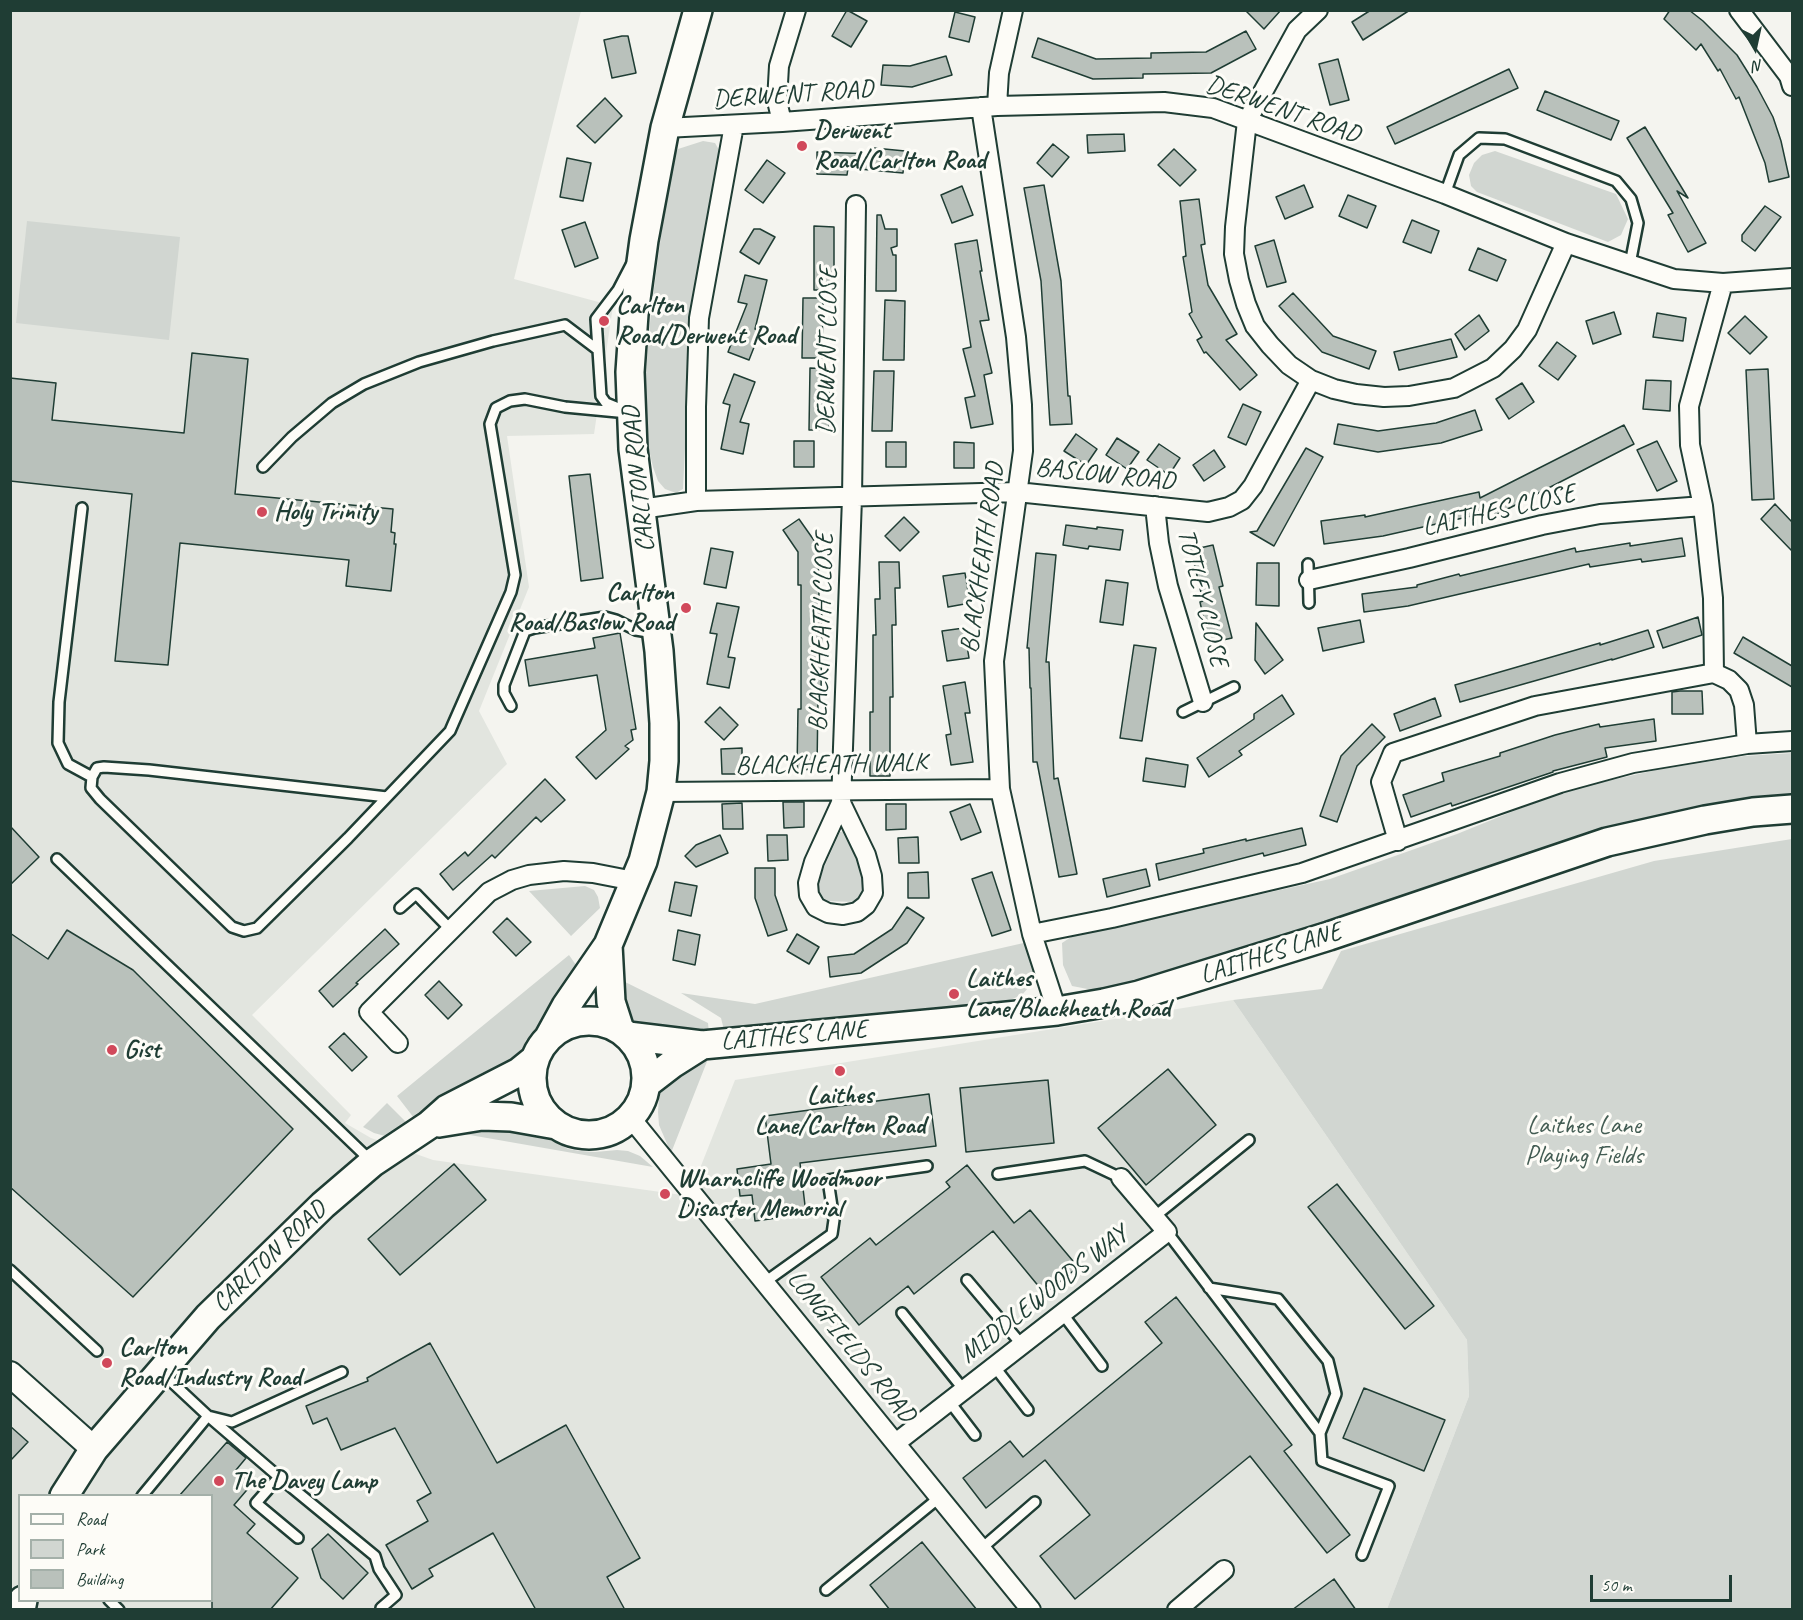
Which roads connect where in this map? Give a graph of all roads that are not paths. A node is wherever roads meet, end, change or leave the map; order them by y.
1 (698, 10) edge
2 (796, 10) edge
3 (1013, 10) edge
4 (1318, 10) edge
5 (1739, 10) edge
6 (1792, 86) edge
7 (989, 107) junction
8 (1247, 121) junction
9 (782, 122) junction
10 (734, 125) junction
11 (665, 128) junction
12 (1445, 194) junction
13 (856, 205) dead end
14 (644, 240) junction
15 (1566, 243) junction
16 (1630, 264) junction
17 (1792, 278) edge
18 (1723, 283) junction
19 (598, 350) junction
20 (1311, 380) junction
21 (631, 413) junction
22 (263, 467) dead end
23 (1017, 492) junction
24 (852, 498) junction
25 (696, 501) junction
26 (1155, 506) junction
27 (1703, 506) junction
28 (82, 508) dead end
29 (641, 509) junction
30 (1308, 572) joint
31 (1309, 603) dead end
32 (657, 633) junction
33 (1713, 673) junction
34 (1234, 687) dead end
35 (1203, 702) junction
36 (511, 706) dead end
37 (1183, 712) dead end
38 (1792, 741) edge
39 (1747, 744) junction
40 (93, 777) junction
41 (1000, 789) junction
42 (661, 792) junction
43 (387, 797) junction
44 (842, 797) junction
45 (1792, 809) edge
46 (1398, 841) junction
47 (57, 859) dead end
48 (634, 881) junction
49 (400, 908) dead end
50 (451, 930) junction
51 (1032, 934) junction
52 (608, 945) junction
53 (1057, 1011) junction
54 (624, 1033) junction
55 (398, 1043) dead end
56 (702, 1045) junction
57 (542, 1048) junction
58 (646, 1084) junction
59 (630, 1118) junction
60 (429, 1125) junction
61 (556, 1125) junction
62 (1249, 1140) dead end
63 (372, 1163) junction
64 (927, 1166) dead end
65 (998, 1174) dead end
66 (1121, 1178) joint
67 (1154, 1217) junction
68 (1167, 1232) junction
69 (10, 1270) edge
70 (967, 1280) dead end
71 (765, 1282) junction
72 (1209, 1288) junction
73 (902, 1313) dead end
74 (1062, 1313) junction
75 (1022, 1345) junction
76 (97, 1351) dead end
77 (994, 1366) junction
78 (1102, 1366) dead end
79 (160, 1372) junction
80 (342, 1372) dead end
81 (10, 1374) edge
82 (964, 1390) junction
83 (949, 1401) junction
84 (1028, 1410) dead end
85 (208, 1416) junction
86 (1320, 1433) junction
87 (975, 1435) dead end
88 (897, 1442) junction
89 (94, 1449) junction
90 (279, 1477) junction
91 (65, 1494) edge
92 (144, 1494) edge
93 (940, 1497) junction
94 (1035, 1502) dead end
95 (298, 1538) dead end
96 (982, 1548) junction
97 (1362, 1555) dead end
98 (1224, 1570) dead end
99 (826, 1590) dead end
100 (381, 1608) dead end
101 (1031, 1610) edge
102 (1177, 1610) edge

1 - 11 main road, CARLTON ROAD
2 - 9 street
3 - 7 street, BLACKHEATH ROAD
4 - 8 street
5 - 6 street
7 - 8 street, DERWENT ROAD
7 - 9 street, DERWENT ROAD
7 - 23 street, BLACKHEATH ROAD
8 - 12 street, DERWENT ROAD
8 - 20 street
9 - 10 street, DERWENT ROAD
10 - 11 street, DERWENT ROAD
10 - 25 street
11 - 14 main road, CARLTON ROAD
12 - 15 street, DERWENT ROAD
12 - 16 lane
13 - 24 street, DERWENT CLOSE
14 - 19 lane
14 - 21 main road, CARLTON ROAD
15 - 16 street, DERWENT ROAD
15 - 20 street
16 - 18 street, DERWENT ROAD
17 - 18 street, DERWENT ROAD
18 - 27 street
19 - 21 lane
19 - 22 lane
20 - 26 street, BASLOW ROAD
21 - 29 main road, CARLTON ROAD
21 - 43 lane
23 - 24 street, BASLOW ROAD
23 - 26 street, BASLOW ROAD
23 - 41 street, BLACKHEATH ROAD
24 - 25 street, BASLOW ROAD
24 - 44 street, BLACKHEATH CLOSE
25 - 29 street, BASLOW ROAD
26 - 35 street, TOTLEY CLOSE
27 - 30 street, LAITHES CLOSE
27 - 33 street
28 - 40 lane
29 - 32 main road, CARLTON ROAD
30 - 31 lane
32 - 36 lane
32 - 42 main road, CARLTON ROAD
33 - 39 street
33 - 46 street
34 - 35 lane
35 - 37 lane
38 - 39 street
39 - 46 street
40 - 43 lane
40 - 43 lane
41 - 44 street, BLACKHEATH WALK
41 - 51 street, BLACKHEATH ROAD
42 - 44 street, BLACKHEATH WALK
42 - 48 main road, CARLTON ROAD
44 - 44 street, BLACKHEATH CLOSE
45 - 53 main road, LAITHES LANE
46 - 51 street
47 - 63 lane
48 - 50 street
48 - 52 main road, CARLTON ROAD
49 - 50 lane
50 - 55 street
51 - 53 street, BLACKHEATH ROAD
52 - 54 main road, CARLTON ROAD
52 - 57 main road, CARLTON ROAD
53 - 56 main road, LAITHES LANE
54 - 56 main road, LAITHES LANE
54 - 57 main road
54 - 58 main road
56 - 58 main road, LAITHES LANE
57 - 60 main road, CARLTON ROAD
57 - 61 main road
58 - 59 main road
59 - 61 main road
59 - 71 street, LONGFIELDS ROAD
60 - 61 main road, CARLTON ROAD
60 - 63 main road, CARLTON ROAD
62 - 67 lane
63 - 79 main road, CARLTON ROAD
64 - 71 lane
65 - 66 lane
66 - 67 street, MIDDLEWOODS WAY
67 - 68 street, MIDDLEWOODS WAY
68 - 72 lane
68 - 74 street, MIDDLEWOODS WAY
69 - 76 lane
70 - 75 lane
71 - 88 street, LONGFIELDS ROAD
72 - 86 lane
72 - 86 lane
73 - 82 lane
74 - 75 street, MIDDLEWOODS WAY
74 - 78 lane
75 - 77 street, MIDDLEWOODS WAY
77 - 82 street, MIDDLEWOODS WAY
77 - 84 lane
79 - 85 lane
79 - 89 main road, CARLTON ROAD
80 - 85 lane
81 - 89 street
82 - 83 street, MIDDLEWOODS WAY
83 - 87 lane
83 - 88 street, MIDDLEWOODS WAY
85 - 90 lane
85 - 92 lane
86 - 97 lane
88 - 93 street, LONGFIELDS ROAD
89 - 91 main road, CARLTON ROAD
90 - 95 lane
90 - 100 lane
93 - 96 street, LONGFIELDS ROAD
93 - 99 lane
94 - 96 lane
96 - 101 street, LONGFIELDS ROAD
98 - 102 street

